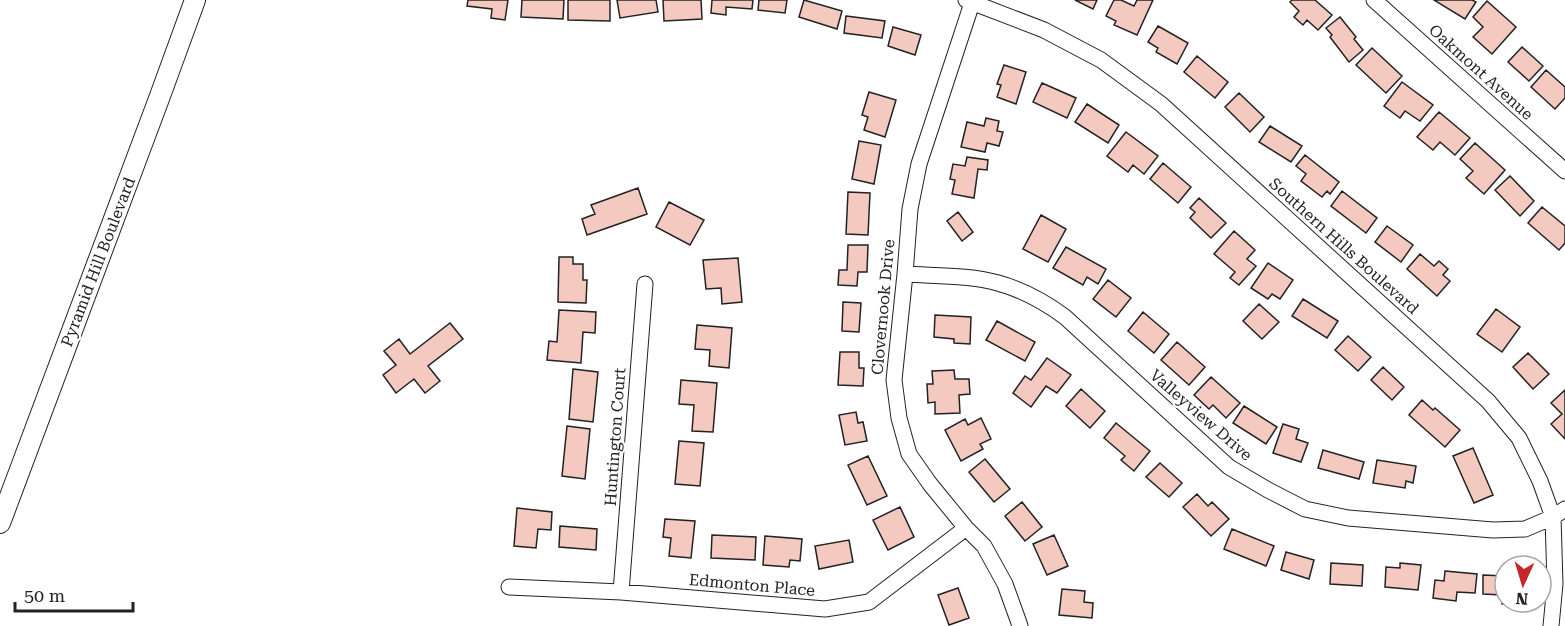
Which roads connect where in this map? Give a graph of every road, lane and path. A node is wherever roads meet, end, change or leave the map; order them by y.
1 (195, 0) edge
2 (1374, 0) edge
3 (971, 1) edge
4 (1565, 171) edge
5 (905, 274) junction
6 (645, 284) dead end
7 (1559, 513) edge
8 (0, 523) edge
9 (966, 528) junction
10 (509, 587) dead end
11 (621, 592) junction
12 (1020, 626) edge
13 (1551, 626) edge

1 - 8 main road, Pyramid Hill Boulevard
2 - 4 street, Oakmont Avenue
3 - 5 street, Clovernook Drive
3 - 7 street, Southern Hills Boulevard
5 - 7 street, Valleyview Drive
5 - 9 street, Clovernook Drive
6 - 11 street, Huntington Court
7 - 13 street, Southern Hills Boulevard
9 - 11 street, Edmonton Place
9 - 12 street, Clovernook Drive
10 - 11 street, Edmonton Place

